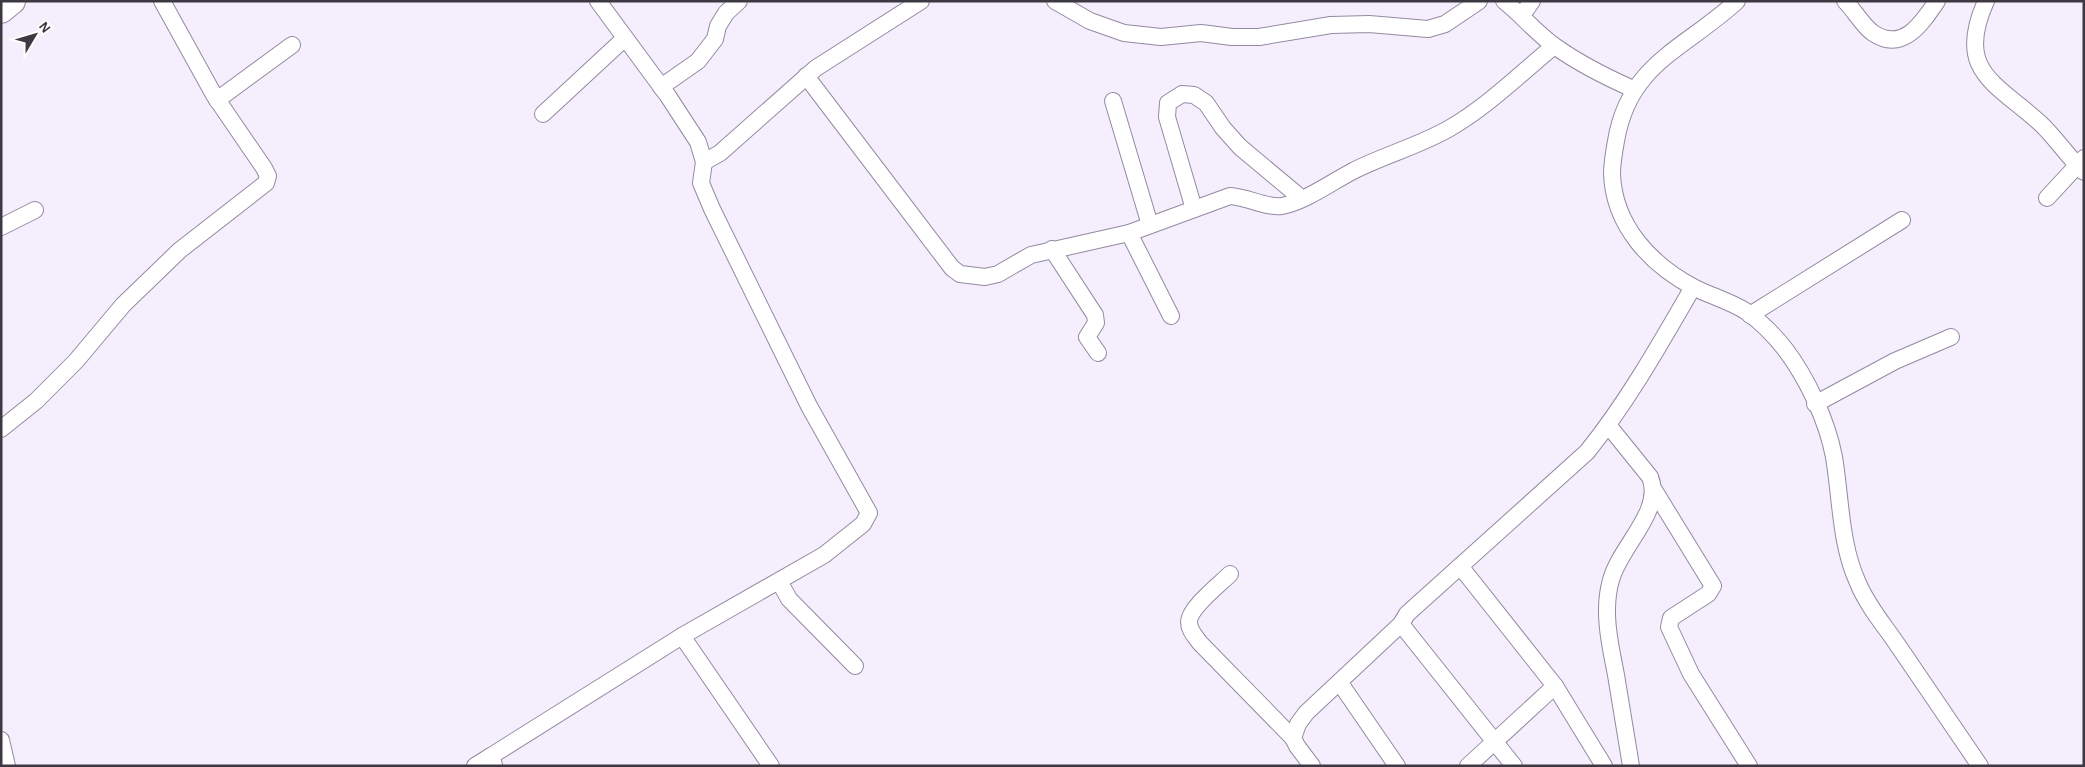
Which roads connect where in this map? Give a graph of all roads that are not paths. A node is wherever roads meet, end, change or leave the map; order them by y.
1 (12, 1) edge
2 (162, 1) edge
3 (598, 1) edge
4 (739, 1) edge
5 (921, 1) edge
6 (1055, 1) edge
7 (1479, 1) edge
8 (1504, 1) edge
9 (1532, 1) edge
10 (1737, 1) edge
11 (1845, 1) edge
12 (1937, 1) edge
13 (1986, 1) edge
14 (1, 10) edge
15 (1522, 15) junction
16 (625, 38) junction
17 (292, 44) dead end
18 (1554, 46) junction
19 (806, 76) junction
20 (661, 87) junction
21 (1633, 89) junction
22 (217, 100) junction
23 (1113, 101) dead end
24 (543, 114) dead end
25 (704, 162) junction
26 (2081, 165) edge
27 (1301, 198) junction
28 (2047, 198) dead end
29 (1194, 209) junction
30 (35, 210) dead end
31 (1902, 220) dead end
32 (1150, 225) junction
33 (1, 227) edge
34 (1129, 232) junction
35 (1052, 249) junction
36 (1694, 287) junction
37 (1750, 315) junction
38 (1170, 316) dead end
39 (1950, 337) dead end
40 (1098, 353) dead end
41 (1815, 404) junction
42 (1608, 425) junction
43 (1, 429) edge
44 (1654, 490) junction
45 (1460, 566) junction
46 (1230, 574) dead end
47 (779, 581) junction
48 (1401, 624) junction
49 (682, 636) junction
50 (854, 666) dead end
51 (1340, 683) junction
52 (1555, 686) junction
53 (1294, 738) junction
54 (1, 740) edge
55 (1494, 741) junction
56 (492, 761) edge
57 (1306, 764) edge
58 (6, 766) edge
59 (475, 766) edge
60 (771, 766) edge
61 (1397, 766) edge
62 (1468, 766) edge
63 (1514, 766) edge
64 (1604, 766) edge
65 (1631, 766) edge
66 (1749, 766) edge
67 (1980, 766) edge

1 - 14 highway
2 - 22 street
3 - 16 street
4 - 20 street
5 - 19 street
6 - 7 street
8 - 15 street
9 - 15 street
10 - 21 street
11 - 12 street
13 - 26 street
15 - 18 street
16 - 20 street
16 - 24 street
17 - 22 street
18 - 21 street
18 - 27 street
19 - 25 street
19 - 35 street
20 - 25 street
21 - 36 street
22 - 43 street
23 - 32 street
25 - 47 street
26 - 28 street
27 - 29 street
27 - 29 street
29 - 32 street
30 - 33 street
31 - 37 street
32 - 34 street
34 - 35 street
34 - 38 street
35 - 40 street
36 - 37 street
36 - 42 street
37 - 41 street
39 - 41 street
41 - 67 street
42 - 44 street
42 - 45 street
44 - 65 street
44 - 66 street
45 - 48 street
45 - 52 street
46 - 53 street
47 - 49 street
47 - 50 street
48 - 51 street
48 - 55 street
49 - 56 street
49 - 60 street
51 - 53 street
51 - 61 street
52 - 55 street
52 - 64 street
53 - 57 street
54 - 58 street
55 - 62 street
55 - 63 street
56 - 59 street

